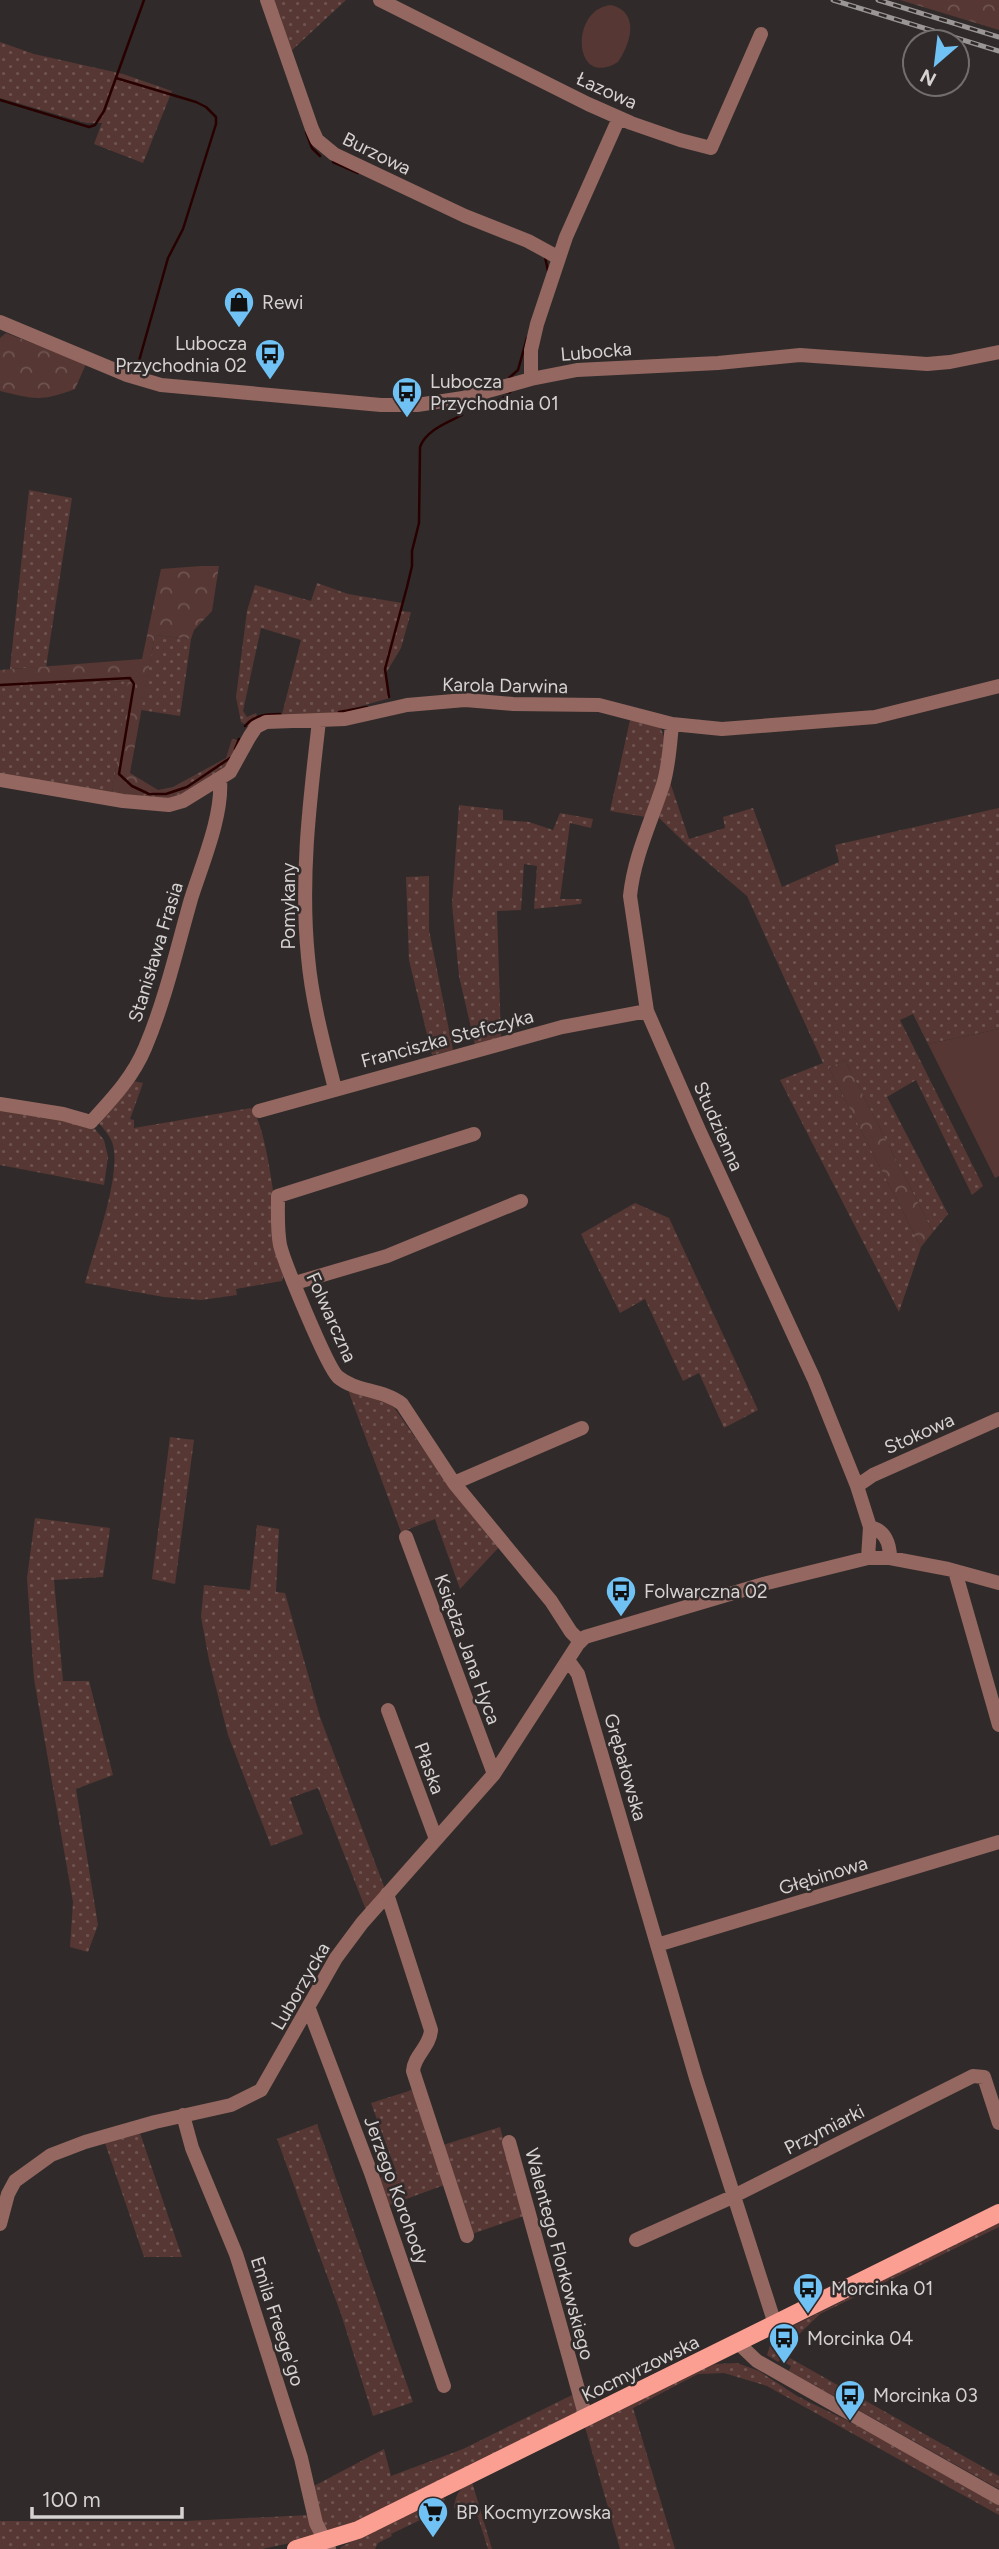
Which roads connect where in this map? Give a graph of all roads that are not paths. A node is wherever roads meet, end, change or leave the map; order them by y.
1 (267, 0) edge
2 (380, 0) edge
3 (761, 34) dead end
4 (619, 118) junction
5 (559, 258) junction
6 (0, 322) edge
7 (999, 352) edge
8 (531, 379) junction
9 (999, 686) edge
10 (319, 721) junction
11 (672, 724) junction
12 (220, 779) junction
13 (0, 780) edge
14 (647, 1010) junction
15 (335, 1089) junction
16 (0, 1104) edge
17 (259, 1111) dead end
18 (474, 1134) dead end
19 (521, 1201) dead end
20 (295, 1283) junction
21 (999, 1419) edge
22 (582, 1428) dead end
23 (454, 1483) junction
24 (858, 1486) junction
25 (870, 1527) junction
26 (406, 1537) dead end
27 (869, 1558) junction
28 (890, 1558) junction
29 (955, 1571) junction
30 (999, 1583) edge
31 (580, 1641) junction
32 (568, 1660) junction
33 (388, 1710) dead end
34 (999, 1726) edge
35 (494, 1774) junction
36 (436, 1839) junction
37 (999, 1842) edge
38 (387, 1894) junction
39 (657, 1945) junction
40 (309, 2009) junction
41 (183, 2115) junction
42 (999, 2123) edge
43 (509, 2142) dead end
44 (733, 2196) junction
45 (999, 2213) edge
46 (0, 2224) edge
47 (467, 2236) dead end
48 (636, 2240) dead end
49 (775, 2324) junction
50 (738, 2343) junction
51 (444, 2386) dead end
52 (586, 2417) junction
53 (999, 2498) edge
54 (328, 2545) edge
55 (301, 2549) edge

1 - 5 street, Burzowa
2 - 4 street, Łazowa
3 - 4 street, Łazowa
4 - 5 street
5 - 8 street
6 - 8 street, Lubocka
7 - 8 street, Lubocka
9 - 11 street, Karola Darwina
10 - 11 street, Karola Darwina
10 - 12 street, Karola Darwina
10 - 15 street, Pomykany
11 - 14 street, Studzienna
12 - 13 street, Karola Darwina
12 - 16 street, Stanisława Frasia
14 - 15 street, Franciszka Stefczyka
14 - 24 street, Studzienna
15 - 17 street, Franciszka Stefczyka
18 - 20 street, Folwarczna
19 - 20 street
20 - 23 street, Folwarczna
21 - 24 street, Stokowa
22 - 23 street
23 - 31 street, Folwarczna
24 - 25 street, Studzienna
25 - 27 street, Studzienna
25 - 28 street, Studzienna
26 - 35 street, Księdza Jana Hyca
27 - 28 street
27 - 31 street
28 - 29 street
29 - 30 street
29 - 34 street
31 - 32 street
32 - 35 street, Luborzycka
32 - 39 street, Grębałowska
33 - 36 street, Płaska
35 - 36 street, Luborzycka
36 - 38 street, Luborzycka
37 - 39 street, Głębinowa
38 - 40 street, Luborzycka
38 - 47 street
39 - 44 street, Grębałowska
40 - 41 street, Luborzycka
40 - 51 street, Jerzego Korohody
41 - 46 street, Luborzycka
41 - 54 street, Emila Freege'go
42 - 44 street, Przymiarki
43 - 52 street, Walentego Florkowskiego
44 - 48 street, Przymiarki
44 - 49 street, Grębałowska
45 - 49 main road, Kocmyrzowska
49 - 50 main road, Kocmyrzowska
50 - 52 main road, Kocmyrzowska
50 - 53 street
52 - 54 main road, Kocmyrzowska
54 - 55 main road, Kocmyrzowska

